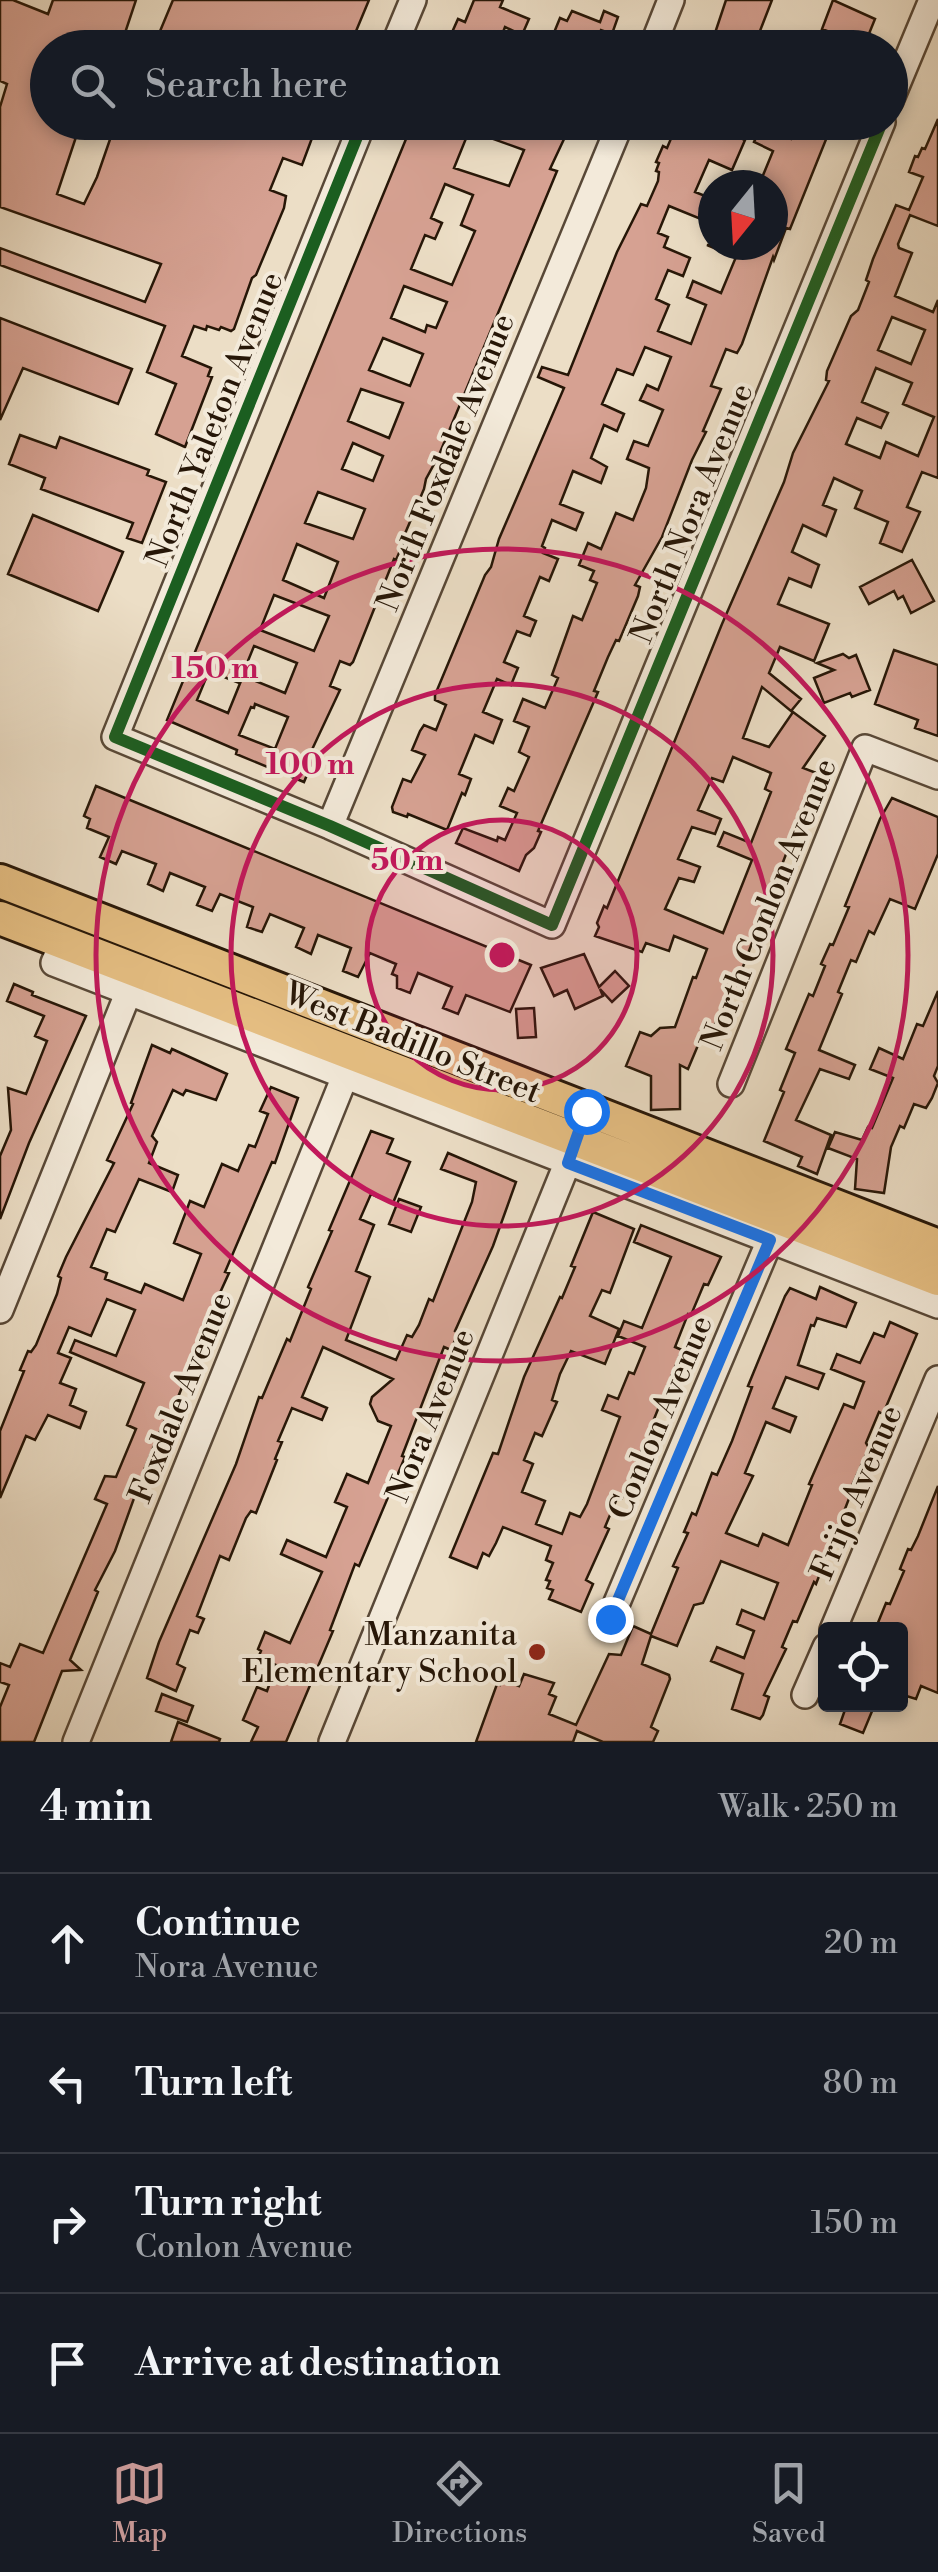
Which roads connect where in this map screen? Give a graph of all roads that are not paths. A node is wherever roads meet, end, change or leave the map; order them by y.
1 (413, 0) edge
2 (671, 0) edge
3 (932, 0) edge
4 (401, 30) edge
5 (659, 30) edge
6 (908, 58) edge
7 (356, 140) edge
8 (613, 140) edge
9 (875, 140) edge
10 (938, 776) edge
11 (330, 826) junction
12 (0, 880) edge
13 (0, 918) edge
14 (63, 942) junction
15 (129, 991) junction
16 (344, 1076) junction
17 (731, 1084) dead end
18 (577, 1138) junction
19 (770, 1240) junction
20 (938, 1246) edge
21 (938, 1279) edge
22 (938, 1305) edge
23 (0, 1310) edge
24 (938, 1379) edge
25 (610, 1619) dead end
26 (836, 1622) edge
27 (818, 1667) edge
28 (806, 1695) dead end
29 (76, 1742) edge
30 (332, 1742) edge

1 - 4 street
2 - 5 street
3 - 6 street
7 - 11 street, North Yaleton Avenue
8 - 11 street, North Foxdale Avenue
9 - 11 street, North Nora Avenue
10 - 17 street, North Conlon Avenue
12 - 18 main road, West Badillo Street
13 - 14 main road, West Badillo Street
14 - 15 street
14 - 18 main road, West Badillo Street
15 - 16 street
15 - 23 street
16 - 18 street
16 - 29 street, Foxdale Avenue
18 - 19 street
18 - 20 main road, West Badillo Street
18 - 21 main road, West Badillo Street
18 - 30 street, Nora Avenue
19 - 22 street
19 - 25 street, Conlon Avenue
24 - 26 street, Frijo Avenue
27 - 28 street

